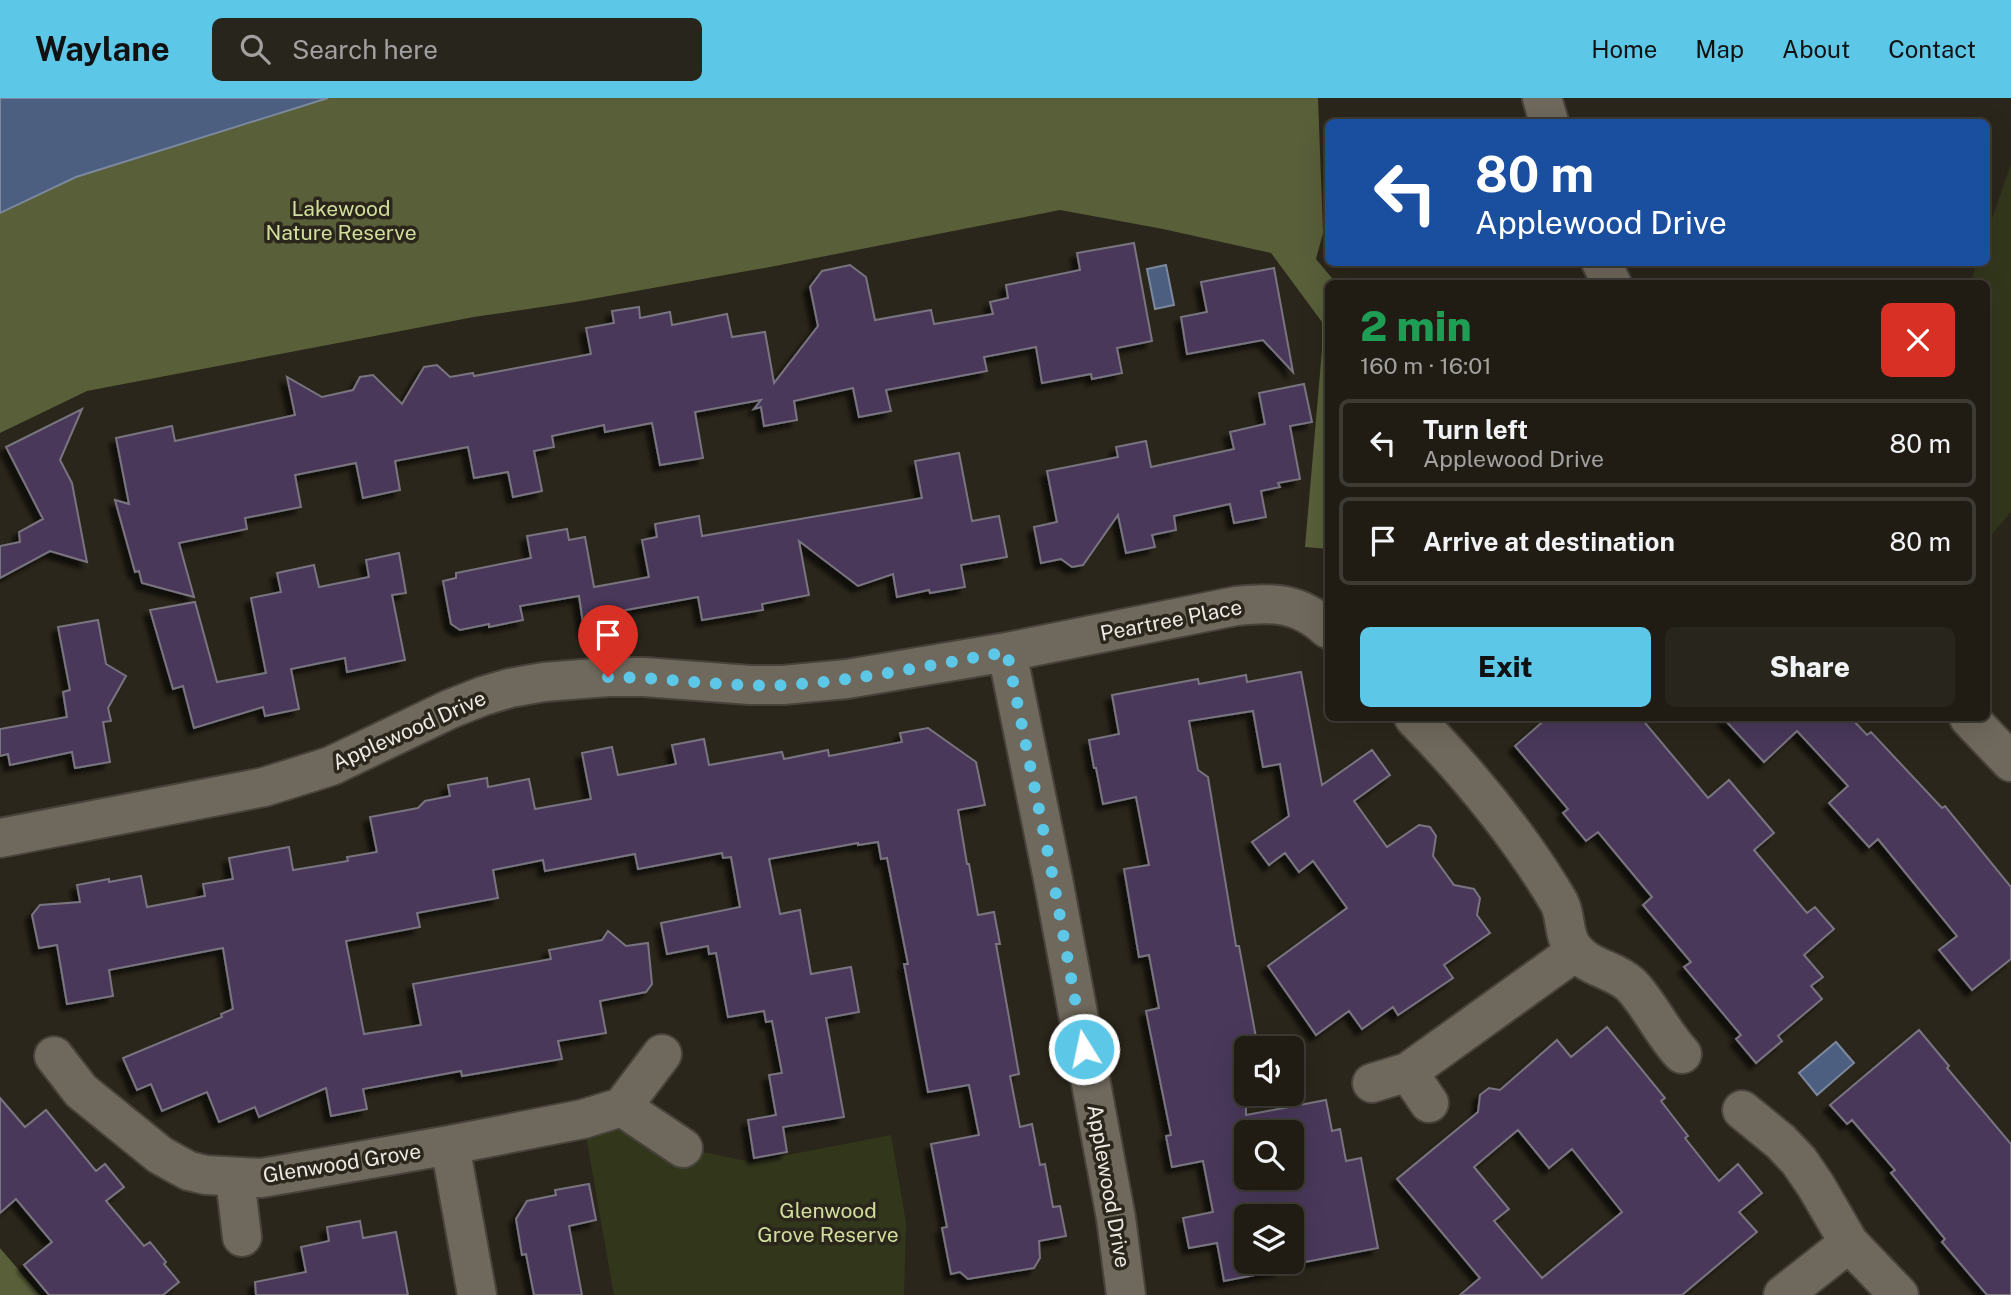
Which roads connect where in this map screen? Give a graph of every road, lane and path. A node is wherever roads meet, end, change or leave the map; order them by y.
1 (1542, 98) edge
2 (1548, 119) edge
3 (1325, 627) edge
4 (1007, 652) junction
5 (1417, 721) edge
6 (1972, 721) edge
7 (2011, 762) edge
8 (0, 838) edge
9 (1575, 951) junction
10 (662, 1054) dead end
11 (1682, 1054) dead end
12 (54, 1056) dead end
13 (1371, 1083) dead end
14 (622, 1107) junction
15 (1742, 1110) dead end
16 (450, 1145) junction
17 (682, 1148) dead end
18 (235, 1178) junction
19 (242, 1237) dead end
20 (1849, 1243) junction
21 (477, 1295) edge
22 (1126, 1295) edge
23 (1783, 1295) edge
24 (1899, 1295) edge

1 - 2 street
3 - 4 street, Peartree Place
4 - 8 street, Applewood Drive
4 - 22 street, Applewood Drive
5 - 9 street
6 - 7 street
9 - 11 street
9 - 13 street
10 - 14 street
12 - 18 street, Glenwood Grove
14 - 16 street, Glenwood Grove
14 - 17 street
15 - 20 street
16 - 18 street, Glenwood Grove
16 - 21 street, Glenwood Grove
18 - 19 street, Glenwood Grove
20 - 23 street
20 - 24 street

